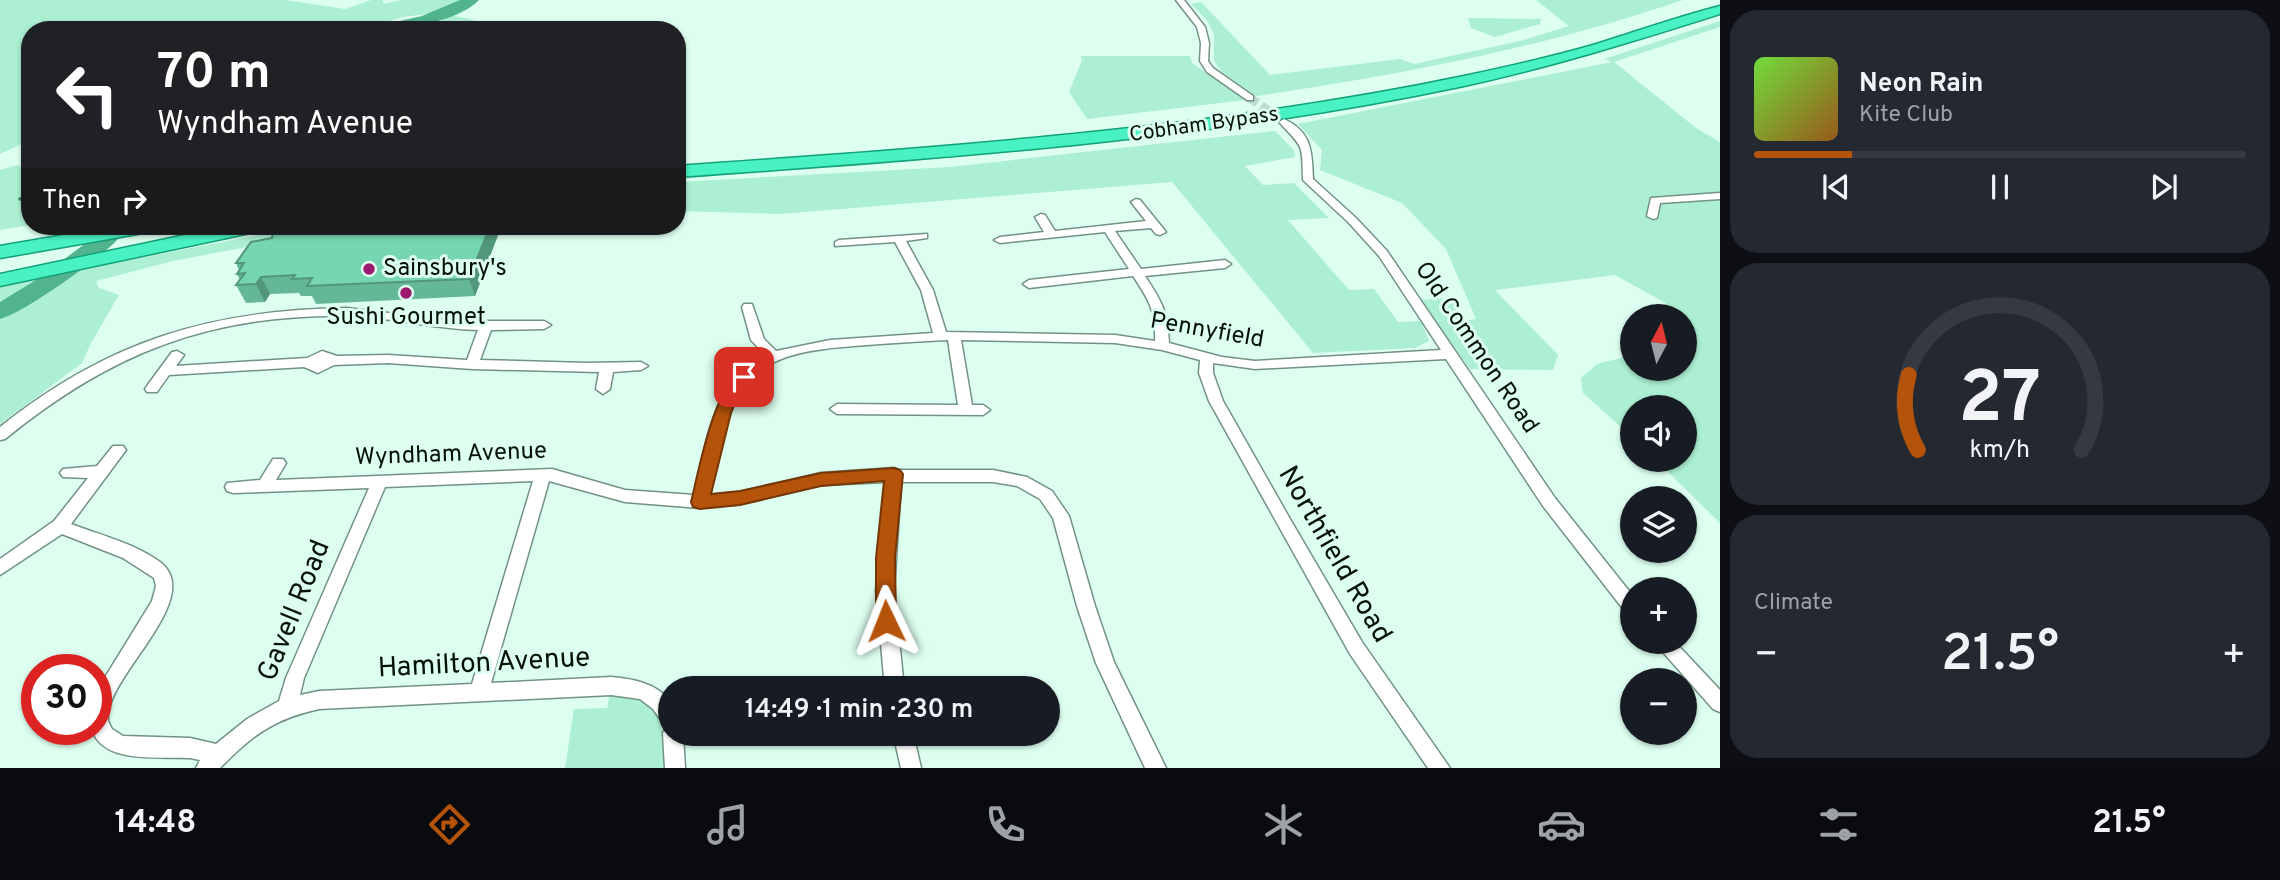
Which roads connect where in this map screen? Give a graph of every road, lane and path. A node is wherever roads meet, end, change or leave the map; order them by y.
1 (1180, 0) edge
2 (1703, 0) edge
3 (1720, 10) edge
4 (1250, 98) tunnel mouth
5 (1284, 122) tunnel mouth
6 (686, 158) edge
7 (686, 171) edge
8 (1720, 196) edge
9 (1136, 202) dead end
10 (1653, 216) dead end
11 (1041, 217) dead end
12 (1108, 229) junction
13 (21, 234) edge
14 (1052, 235) junction
15 (159, 236) edge
16 (923, 236) dead end
17 (0, 237) edge
18 (899, 238) junction
19 (1000, 240) dead end
20 (839, 244) dead end
21 (0, 251) edge
22 (1225, 264) dead end
23 (0, 267) edge
24 (1138, 273) junction
25 (0, 280) edge
26 (1029, 284) dead end
27 (748, 307) dead end
28 (544, 325) dead end
29 (486, 326) junction
30 (948, 336) junction
31 (1162, 346) junction
32 (1451, 354) junction
33 (177, 355) dead end
34 (774, 357) junction
35 (1207, 358) junction
36 (472, 365) junction
37 (641, 366) dead end
38 (607, 368) junction
39 (165, 371) junction
40 (603, 389) dead end
41 (152, 390) dead end
42 (837, 409) dead end
43 (966, 410) junction
44 (983, 411) dead end
45 (0, 435) edge
46 (118, 450) dead end
47 (278, 463) dead end
48 (102, 472) junction
49 (68, 473) dead end
50 (894, 474) junction
51 (543, 475) junction
52 (380, 481) junction
53 (265, 485) junction
54 (233, 487) dead end
55 (700, 502) junction
56 (60, 526) junction
57 (0, 568) edge
58 (1620, 592) edge
59 (1674, 654) edge
60 (894, 676) edge
61 (479, 692) junction
62 (658, 699) edge
63 (1720, 703) edge
64 (287, 707) junction
65 (674, 746) edge
66 (906, 746) edge
67 (220, 754) junction
68 (206, 768) edge
69 (675, 768) edge
70 (911, 768) edge
71 (1156, 768) edge
72 (1440, 768) edge

1 - 4 street
2 - 6 highway, Cobham Bypass
3 - 7 highway, Cobham Bypass
5 - 32 street, Old Common Road
8 - 10 street
9 - 12 street
11 - 14 street
12 - 14 street
12 - 24 street
13 - 17 highway
14 - 19 street
15 - 21 highway
15 - 23 highway
15 - 25 highway
16 - 18 street
18 - 20 street
18 - 30 street
22 - 24 street
24 - 26 street
24 - 31 street
27 - 34 street
28 - 29 street
29 - 36 street
29 - 45 street
30 - 31 street, Pennyfield
30 - 34 street, Pennyfield
30 - 43 street
31 - 35 street, Pennyfield
32 - 35 street, Pennyfield
32 - 58 street, Old Common Road
33 - 39 street
34 - 55 street, Pennyfield
35 - 72 street, Northfield Road
36 - 38 street
36 - 39 street
37 - 38 street
38 - 40 street
39 - 41 street
42 - 43 street
43 - 44 street
46 - 48 street
47 - 53 street
48 - 49 street
48 - 56 street
50 - 55 street, Wyndham Avenue
50 - 60 street
50 - 71 street, Wyndham Avenue
51 - 52 street, Wyndham Avenue
51 - 55 street, Wyndham Avenue
51 - 61 street
52 - 53 street, Wyndham Avenue
52 - 64 street, Gavell Road
53 - 54 street, Wyndham Avenue
56 - 57 street
56 - 67 street
59 - 63 street
61 - 62 street, Hamilton Avenue
61 - 64 street, Hamilton Avenue
64 - 67 street, Gavell Road
65 - 69 street
66 - 70 street
67 - 68 street, Gavell Road

